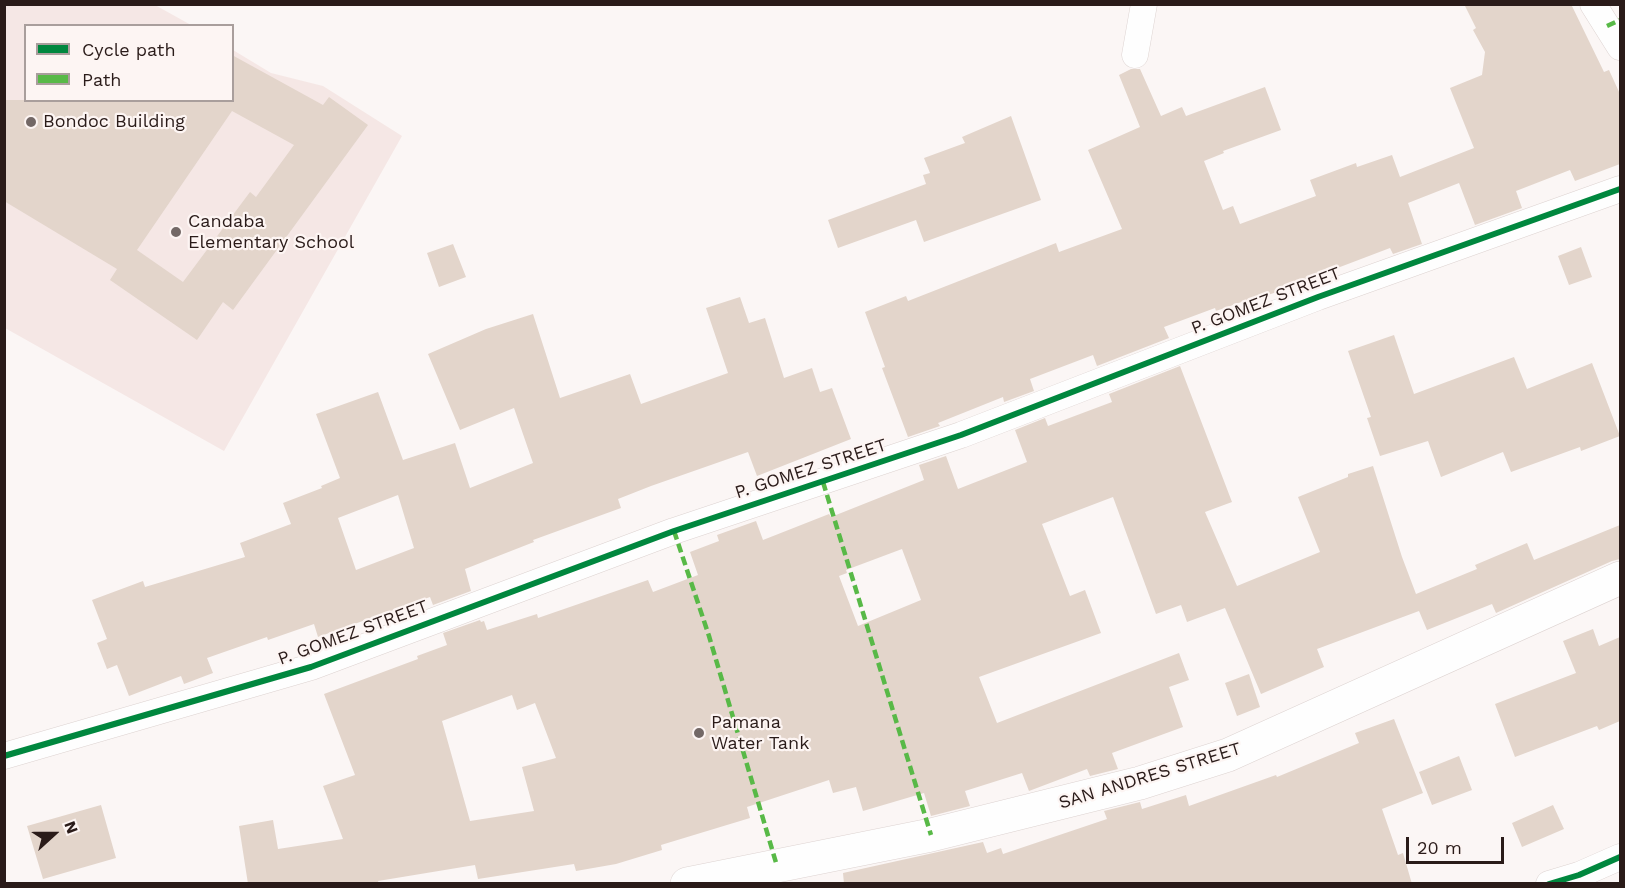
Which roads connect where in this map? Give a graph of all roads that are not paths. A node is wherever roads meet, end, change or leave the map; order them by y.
1 (1144, 4) edge
2 (1593, 4) edge
3 (1620, 47) edge
4 (1135, 55) dead end
5 (1620, 189) edge
6 (1620, 578) edge
7 (4, 756) edge
8 (1620, 857) edge
9 (778, 875) edge
10 (1581, 879) edge
11 (687, 884) edge
12 (1549, 884) edge

1 - 4 street
2 - 3 street
5 - 7 street, P. GOMEZ STREET
6 - 9 main road, SAN ANDRES STREET
8 - 10 street
9 - 11 main road, SAN ANDRES STREET
10 - 12 street

